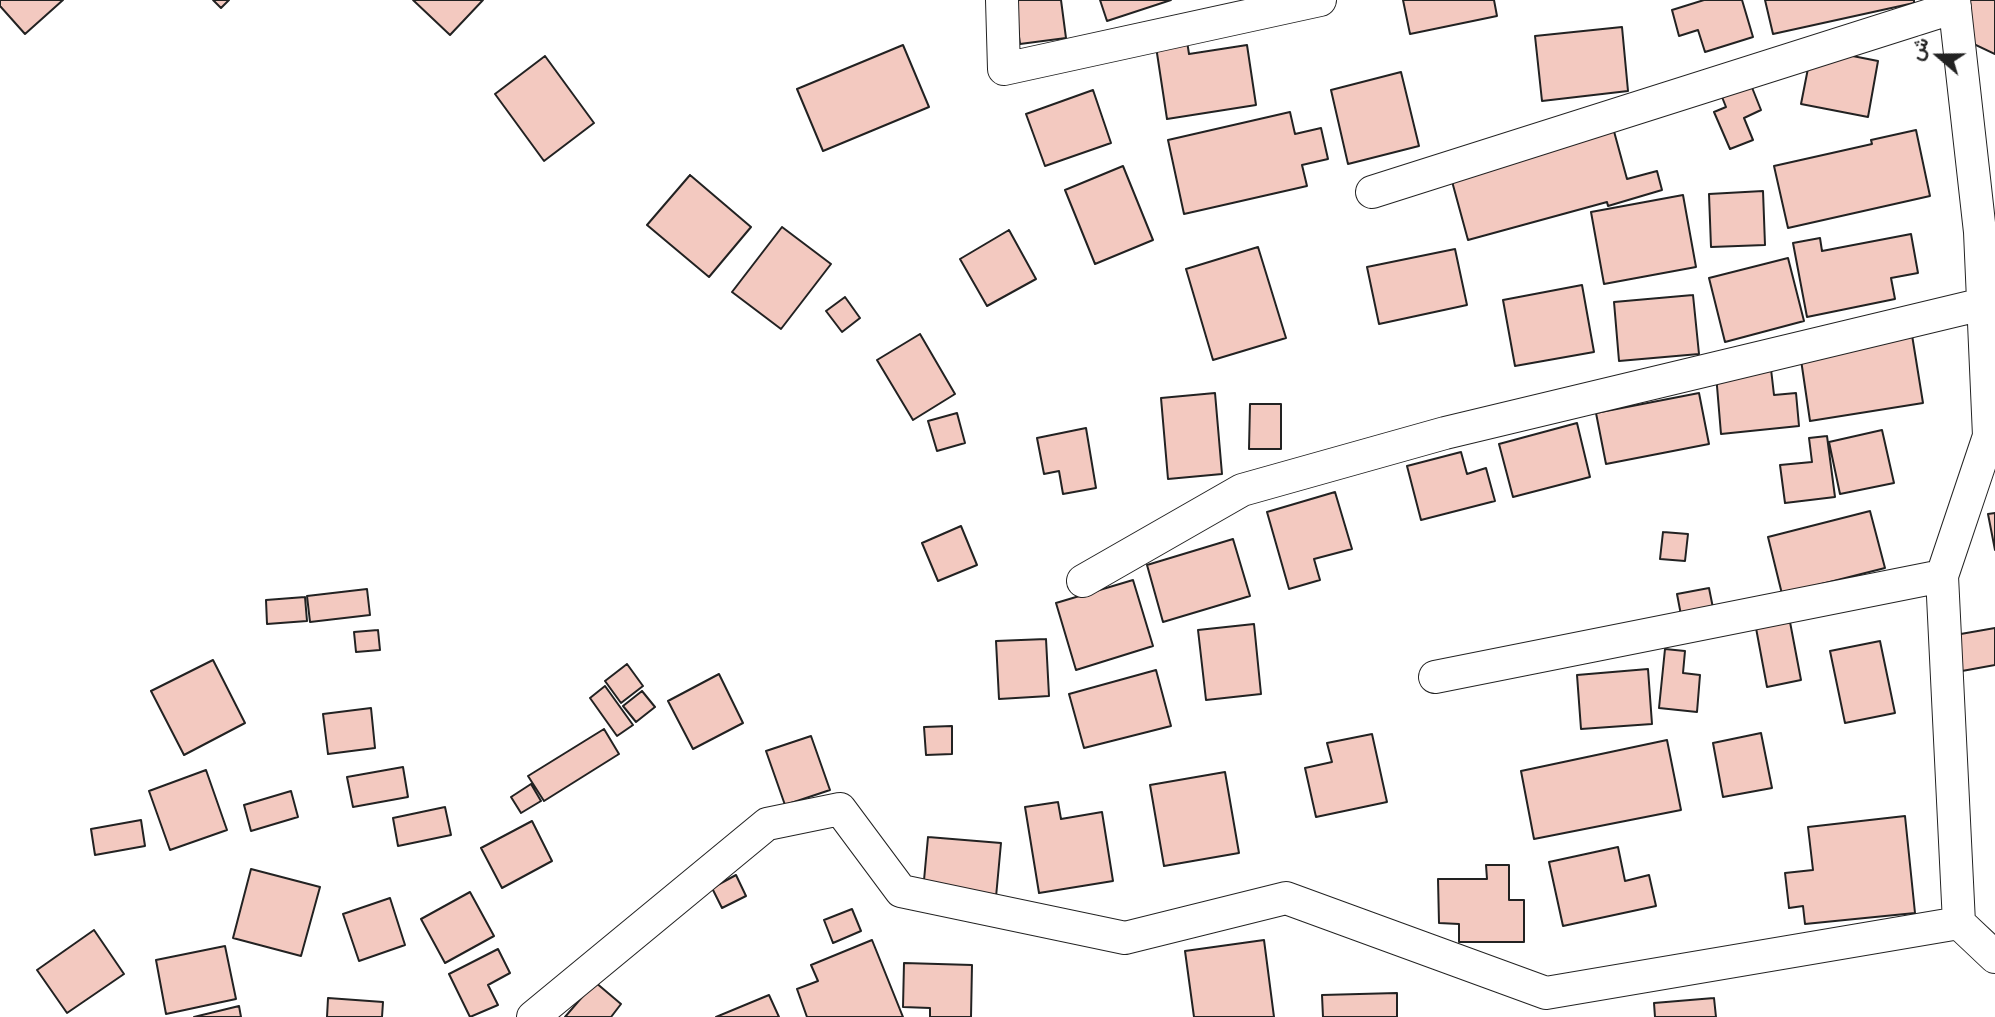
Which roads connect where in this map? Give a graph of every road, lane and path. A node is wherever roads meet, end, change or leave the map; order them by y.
1 (1002, 0) edge
2 (1320, 0) edge
3 (1955, 4) edge
4 (1984, 174) edge
5 (1372, 192) dead end
6 (1983, 304) junction
7 (1942, 576) junction
8 (1083, 580) dead end
9 (1435, 677) dead end
10 (1959, 923) junction
11 (1995, 957) edge
12 (533, 1017) edge

1 - 2 street
3 - 4 street
3 - 5 street
4 - 6 street
6 - 7 street
6 - 8 street
7 - 9 street
7 - 10 street
10 - 11 street
10 - 12 street

